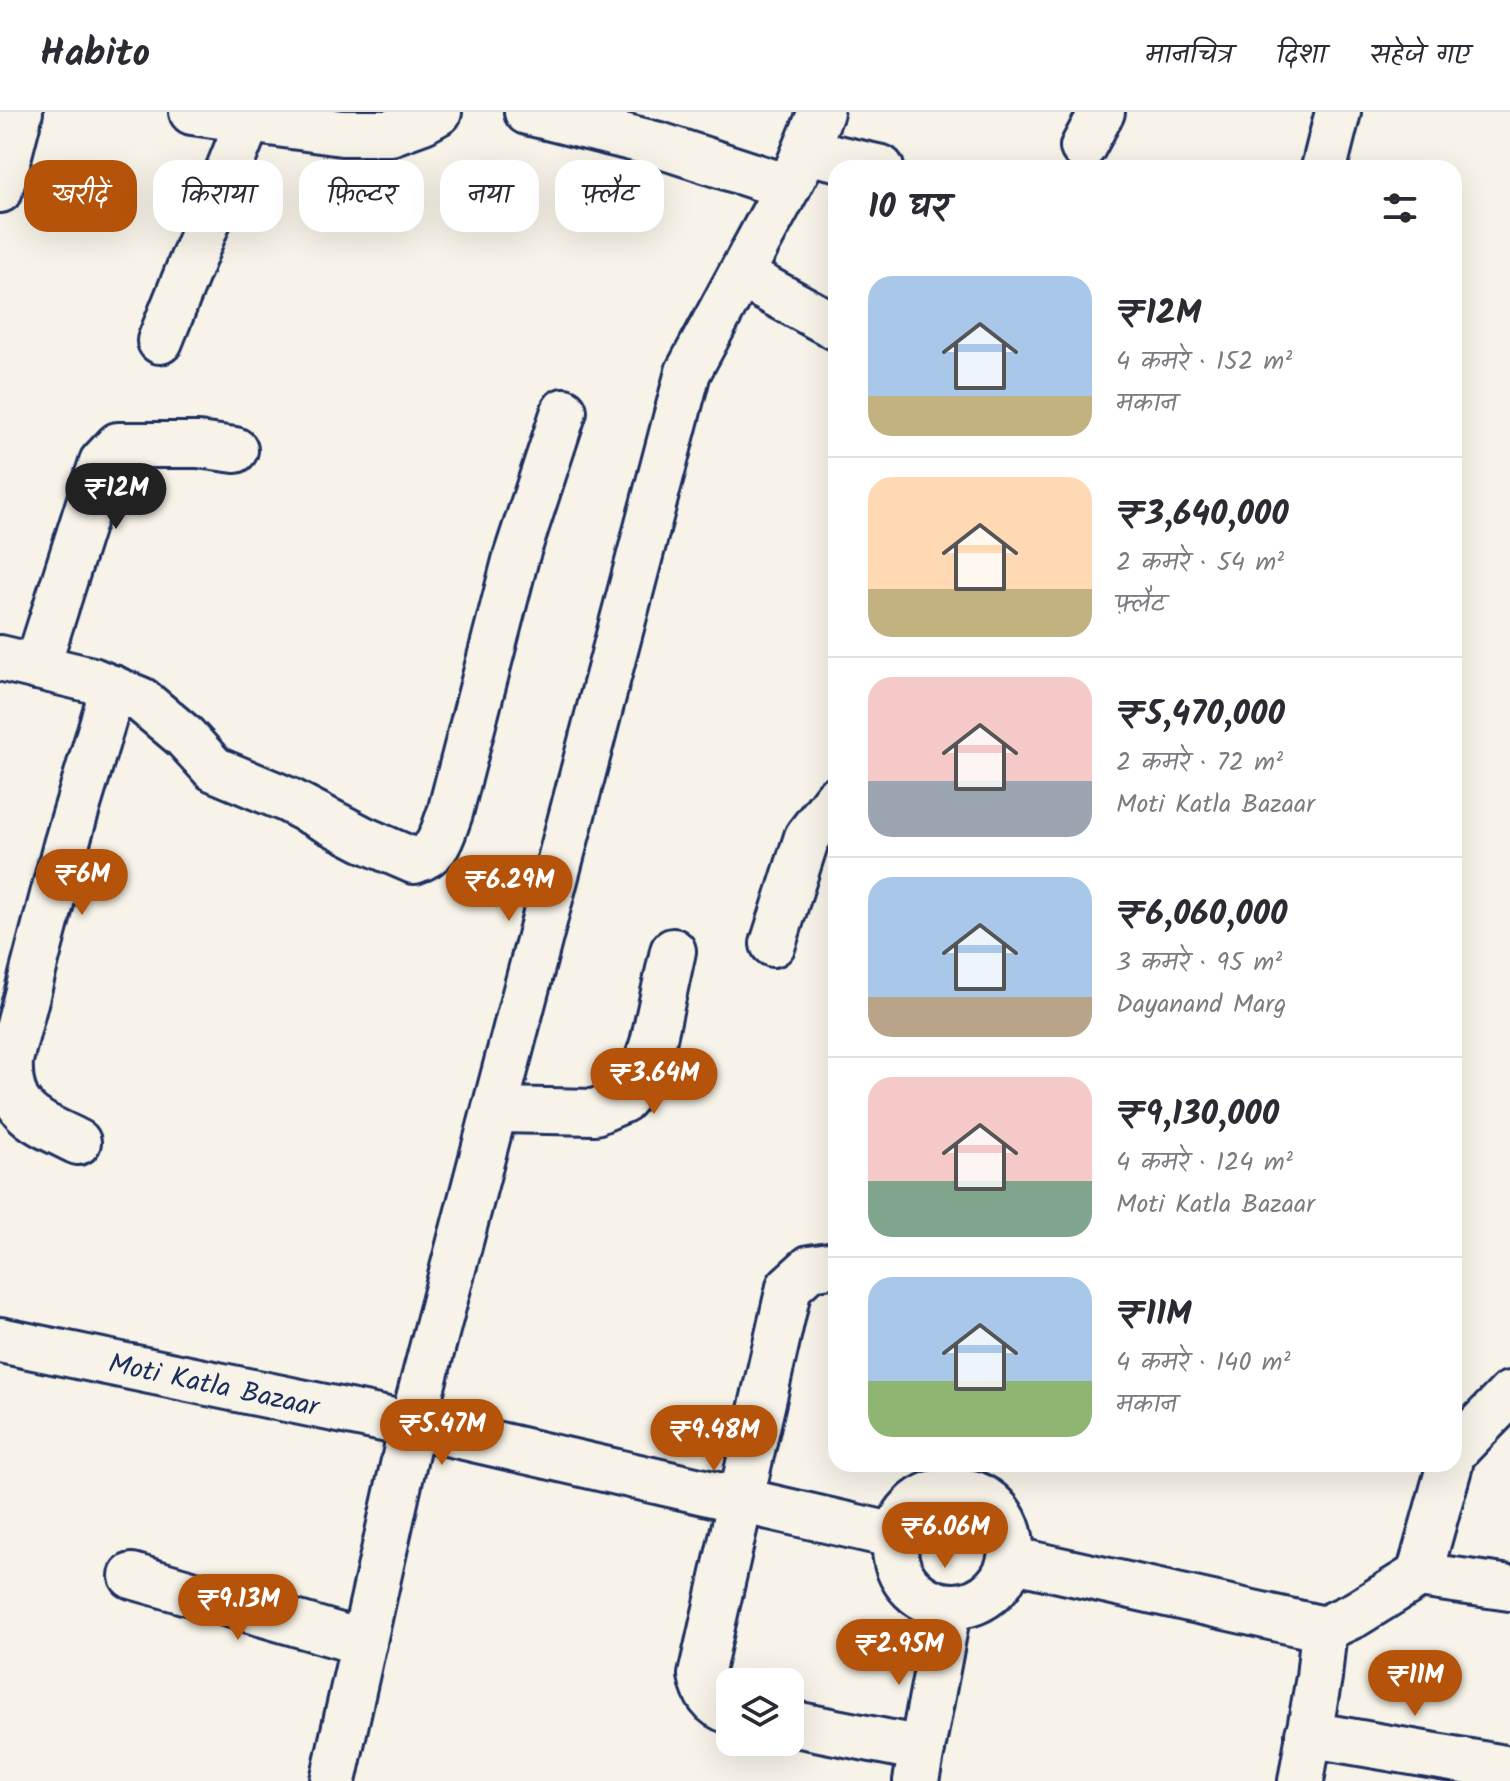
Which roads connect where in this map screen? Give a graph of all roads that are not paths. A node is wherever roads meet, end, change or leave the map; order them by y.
1 (20, 112) edge
2 (192, 112) edge
3 (439, 112) edge
4 (527, 112) edge
5 (1338, 112) edge
6 (248, 121) junction
7 (804, 150) edge
8 (847, 160) edge
9 (1326, 160) edge
10 (0, 190) edge
11 (741, 275) junction
12 (828, 323) edge
13 (160, 341) dead end
14 (564, 411) dead end
15 (235, 450) dead end
16 (18, 663) edge
17 (113, 688) junction
18 (828, 809) edge
19 (773, 944) dead end
20 (673, 951) dead end
21 (495, 1110) junction
22 (78, 1142) dead end
23 (828, 1265) edge
24 (0, 1340) edge
25 (1510, 1394) edge
26 (412, 1425) junction
27 (1462, 1444) edge
28 (1448, 1472) edge
29 (977, 1479) edge
30 (742, 1502) junction
31 (896, 1536) junction
32 (1010, 1559) junction
33 (1419, 1575) junction
34 (132, 1576) dead end
35 (1510, 1588) edge
36 (949, 1606) junction
37 (1324, 1629) junction
38 (364, 1643) junction
39 (716, 1704) edge
40 (804, 1728) edge
41 (1308, 1734) junction
42 (919, 1765) edge
43 (1510, 1769) edge
44 (333, 1781) edge
45 (1301, 1781) edge

1 - 10 street
2 - 6 street
3 - 6 street
4 - 7 street
5 - 9 street
6 - 13 street
7 - 8 street
7 - 11 street
11 - 12 street
11 - 21 street
14 - 17 street
15 - 16 street
16 - 17 street
17 - 22 street
18 - 19 street
20 - 21 street
21 - 26 street
23 - 30 street
24 - 26 street, Moti Katla Bazaar
25 - 27 street
26 - 30 street, Moti Katla Bazaar
26 - 38 street
28 - 33 street
29 - 31 street
29 - 32 street
30 - 31 street, Moti Katla Bazaar
30 - 39 street
31 - 36 street
32 - 36 street
32 - 37 street
33 - 35 street
33 - 37 street
34 - 38 street
36 - 42 street
37 - 41 street
38 - 44 street
40 - 42 street
41 - 43 street
41 - 45 street

